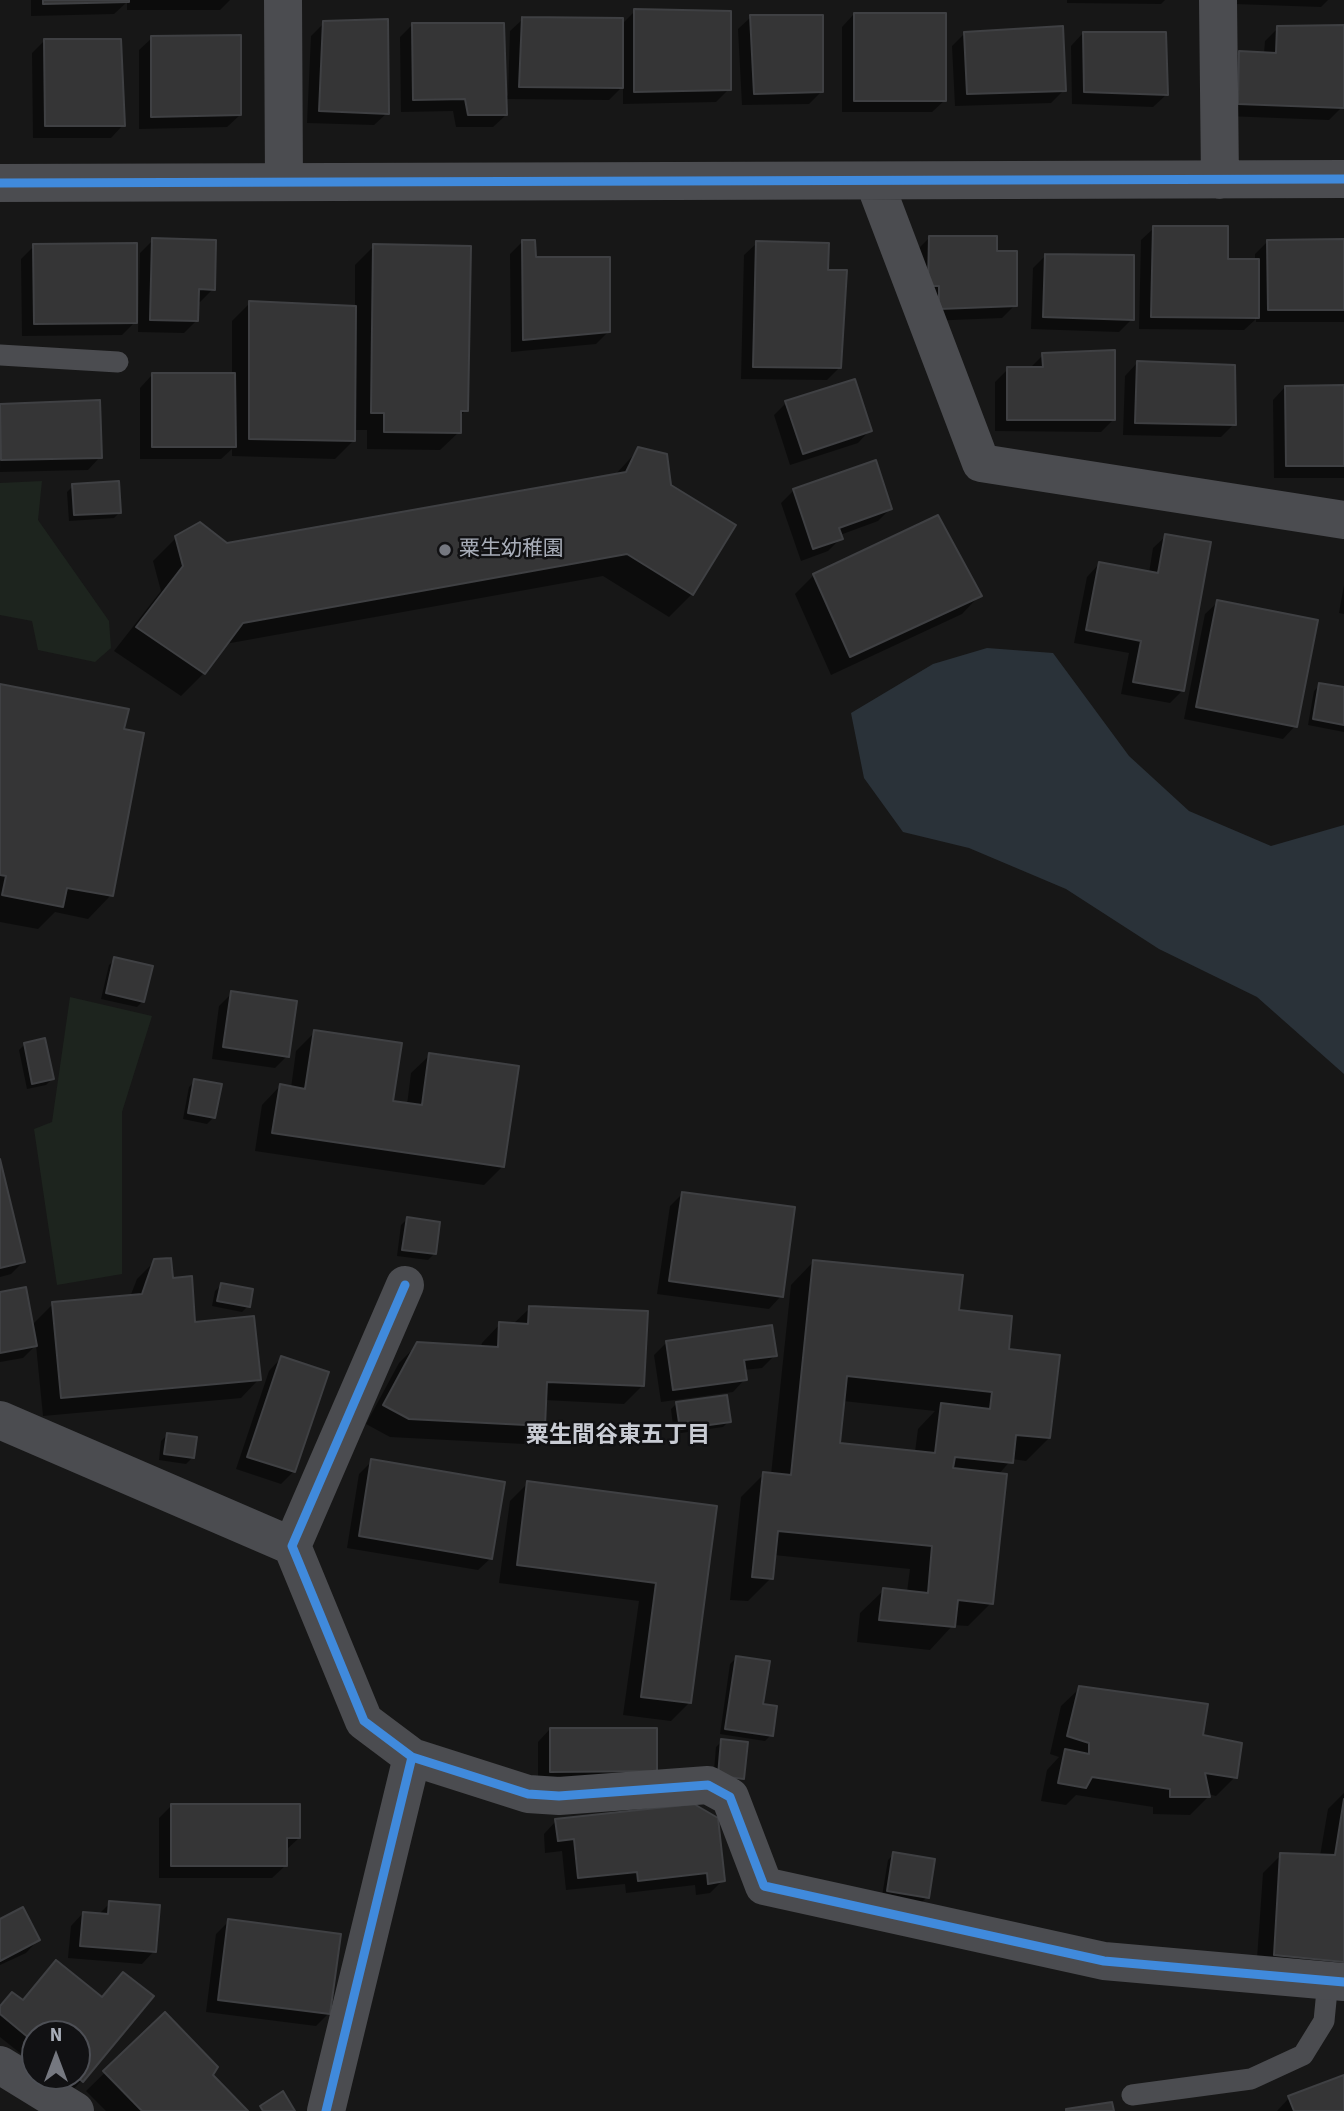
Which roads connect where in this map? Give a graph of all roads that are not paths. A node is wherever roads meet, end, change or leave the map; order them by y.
1 (283, 0) edge
2 (1218, 0) edge
3 (1344, 179) edge
4 (1220, 180) junction
5 (874, 181) junction
6 (0, 183) edge
7 (284, 183) junction
8 (0, 355) edge
9 (118, 362) dead end
10 (1344, 520) edge
11 (405, 1285) dead end
12 (0, 1420) edge
13 (292, 1546) junction
14 (412, 1757) junction
15 (1336, 1981) edge
16 (0, 2065) edge
17 (1132, 2095) dead end
18 (75, 2111) edge
19 (326, 2111) edge

1 - 7 street
2 - 4 street
3 - 4 street
4 - 5 street
5 - 7 street
5 - 10 street
6 - 7 street
8 - 9 lane
11 - 13 street
12 - 13 street
13 - 14 street
14 - 15 street
14 - 19 street
15 - 17 lane
16 - 18 street

